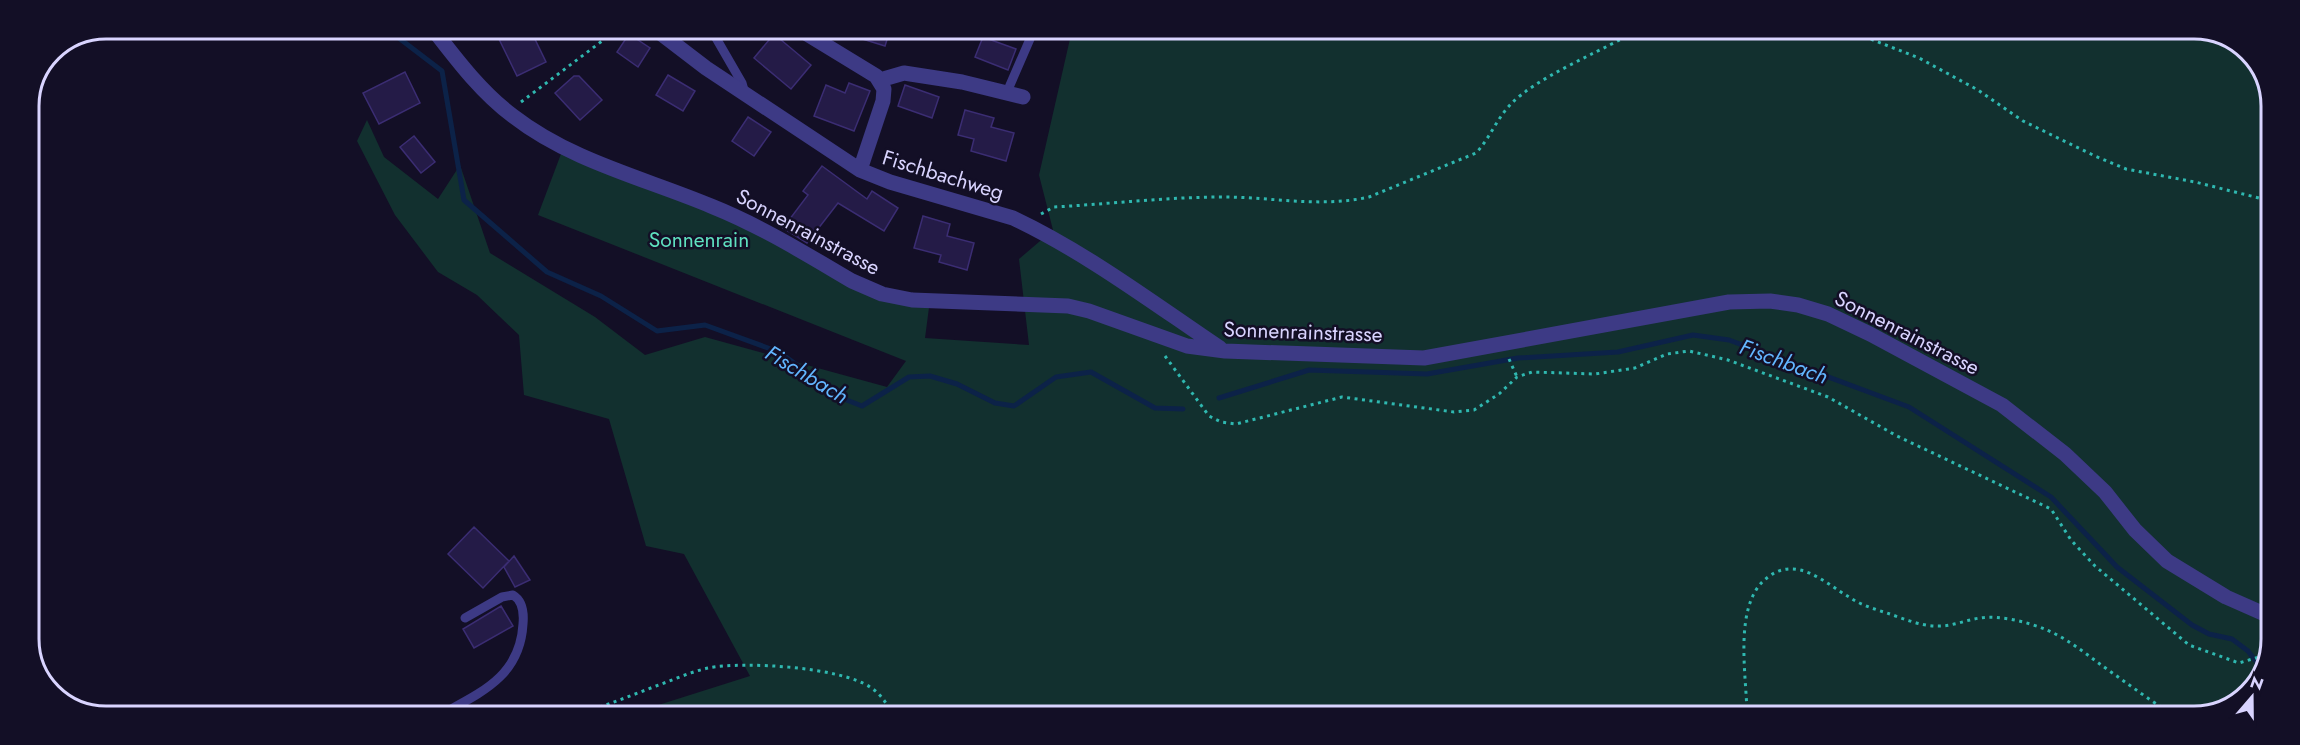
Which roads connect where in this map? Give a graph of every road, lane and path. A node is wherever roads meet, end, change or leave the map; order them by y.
1 (441, 39) edge
2 (605, 39) edge
3 (668, 39) edge
4 (717, 39) edge
5 (815, 39) edge
6 (1030, 39) dead end
7 (1621, 39) edge
8 (1870, 39) edge
9 (880, 80) junction
10 (1007, 92) junction
11 (745, 94) junction
12 (1023, 97) dead end
13 (518, 104) dead end
14 (860, 170) junction
15 (2261, 198) edge
16 (1029, 226) junction
17 (1225, 351) junction
18 (1164, 355) dead end
19 (2261, 612) edge
20 (465, 618) dead end
21 (2259, 657) edge
22 (456, 706) edge
23 (605, 706) edge
24 (887, 706) edge
25 (1747, 706) edge
26 (2161, 706) edge

1 - 17 street, Sonnenrainstrasse
2 - 13 path
3 - 11 street, Fischbachweg
4 - 11 lane
5 - 9 street
6 - 10 lane
7 - 16 path
8 - 15 path
9 - 10 street
9 - 14 street
10 - 12 street
11 - 14 street, Fischbachweg
14 - 16 street, Fischbachweg
16 - 17 street, Fischbachweg
17 - 19 street, Sonnenrainstrasse
18 - 21 path
20 - 22 lane
23 - 24 path
25 - 26 path

